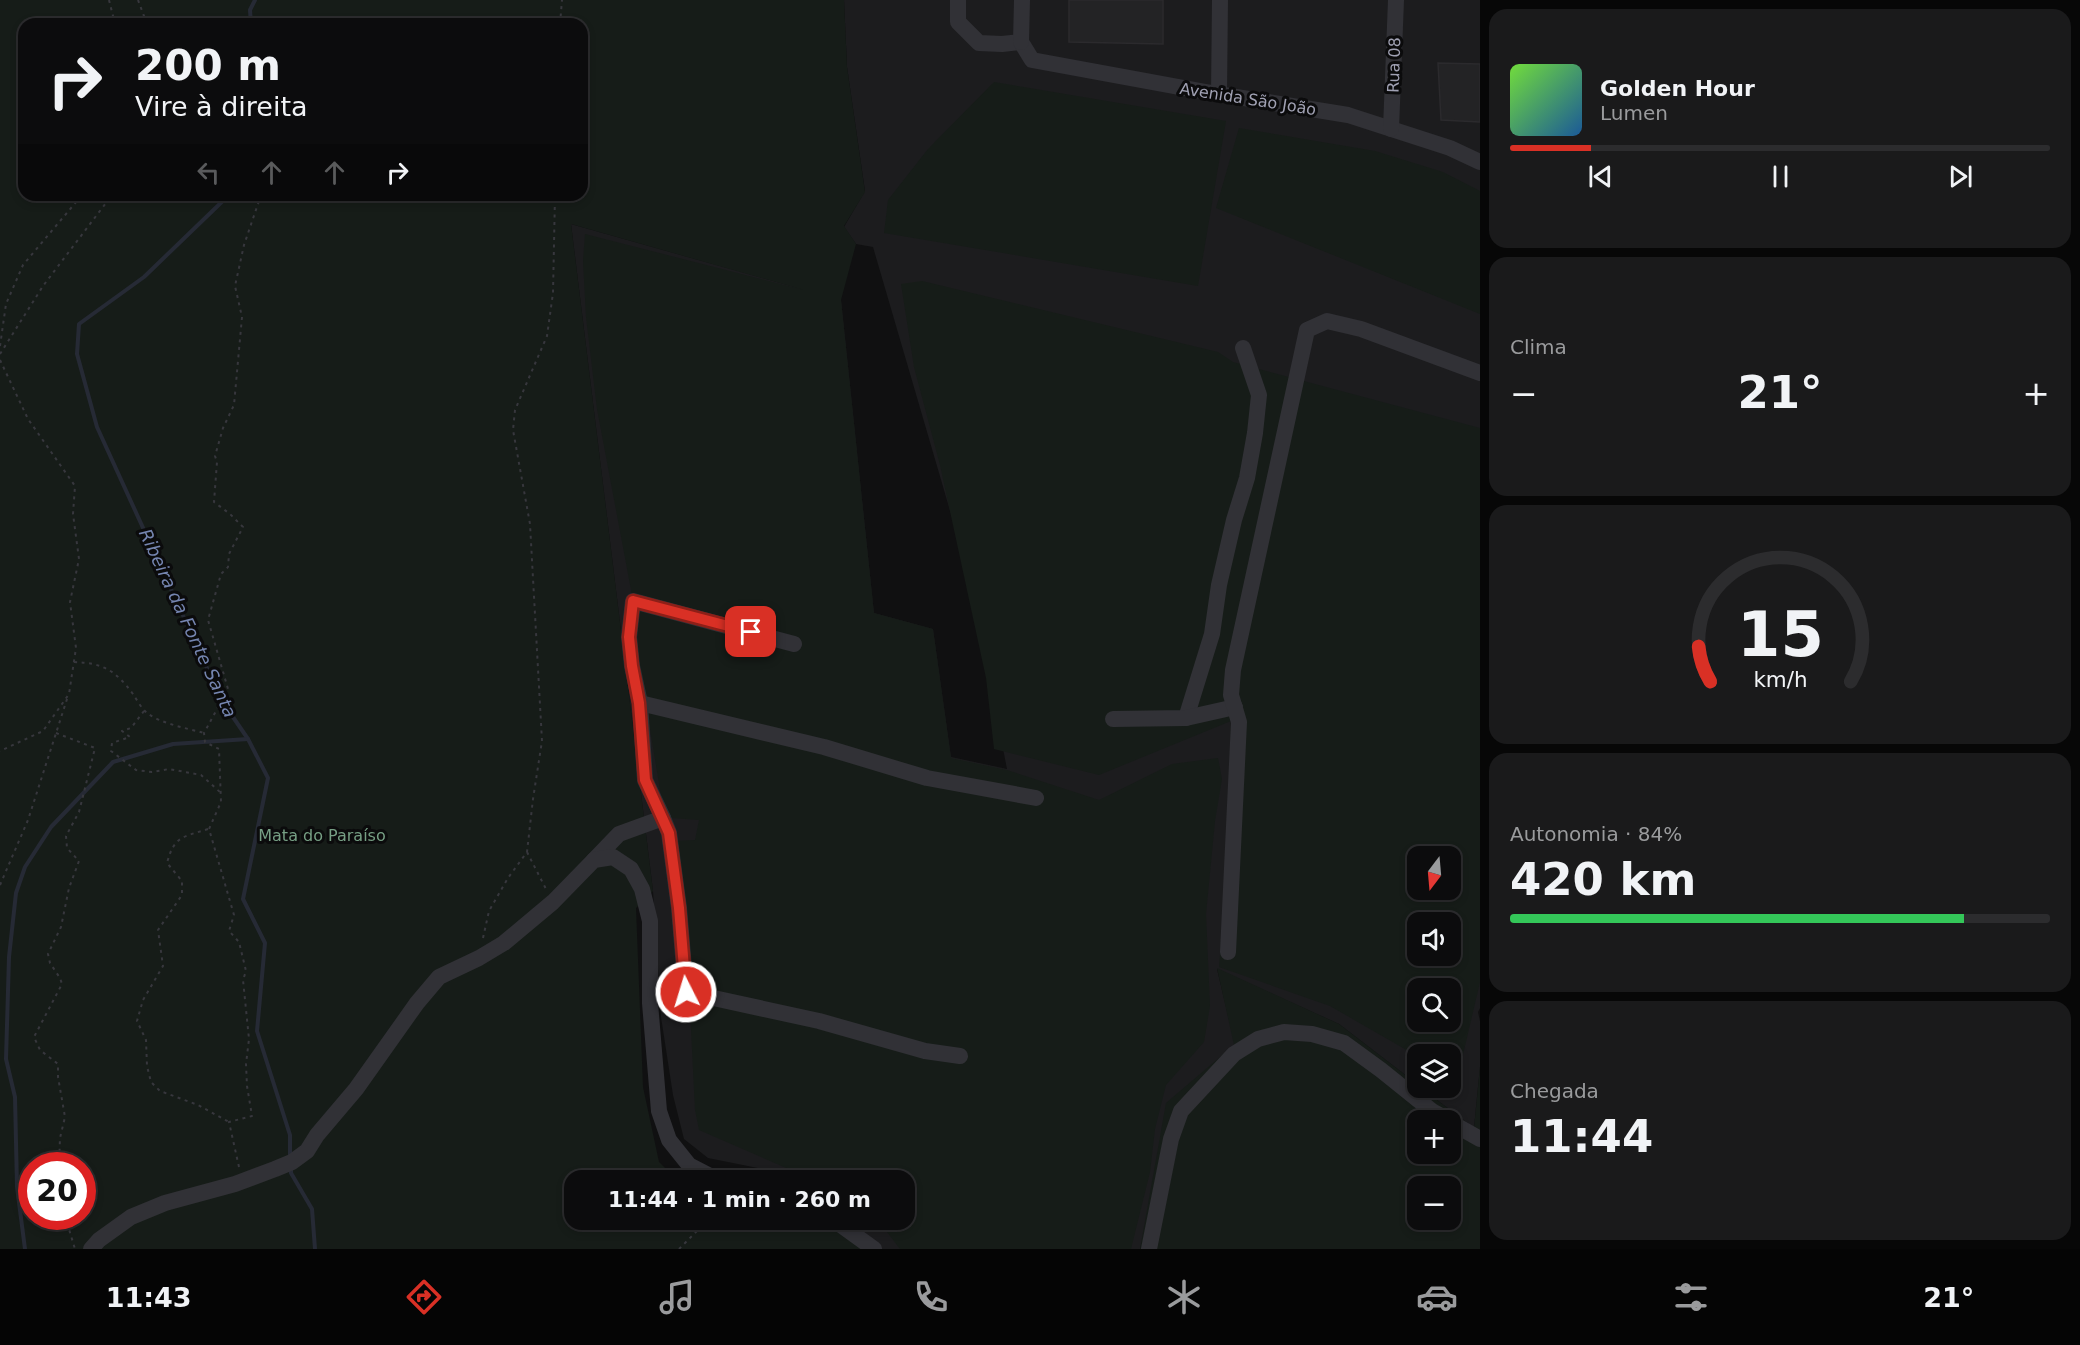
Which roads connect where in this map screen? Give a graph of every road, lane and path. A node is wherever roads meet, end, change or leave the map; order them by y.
1 (109, 0) edge
2 (138, 0) edge
3 (562, 0) edge
4 (958, 0) edge
5 (1022, 0) edge
6 (1220, 0) edge
7 (1396, 0) edge
8 (114, 18) edge
9 (145, 18) edge
10 (560, 18) edge
11 (1021, 42) junction
12 (1219, 94) junction
13 (1391, 129) junction
14 (1480, 162) edge
15 (77, 201) edge
16 (107, 201) edge
17 (259, 201) edge
18 (555, 201) edge
19 (0, 346) edge
20 (1243, 348) dead end
21 (0, 354) edge
22 (0, 360) edge
23 (1480, 373) edge
24 (794, 644) dead end
25 (74, 662) junction
26 (69, 694) junction
27 (639, 703) junction
28 (1235, 706) junction
29 (144, 711) junction
30 (1186, 718) junction
31 (1113, 719) dead end
32 (204, 733) junction
33 (56, 734) junction
34 (0, 751) edge
35 (221, 793) junction
36 (1036, 798) dead end
37 (663, 818) junction
38 (209, 829) junction
39 (528, 852) junction
40 (594, 860) junction
41 (0, 885) edge
42 (553, 902) junction
43 (1228, 952) dead end
44 (479, 958) junction
45 (960, 1056) dead end
46 (1431, 1110) edge
47 (229, 1122) junction
48 (1461, 1128) edge
49 (1480, 1139) edge
50 (60, 1152) edge
51 (699, 1170) edge
52 (243, 1181) junction
53 (69, 1230) edge
54 (698, 1230) edge
55 (848, 1230) edge
56 (75, 1249) edge
57 (91, 1249) edge
58 (680, 1249) edge
59 (874, 1249) edge
60 (1149, 1249) edge

1 - 8 path
2 - 9 path
3 - 10 path
4 - 11 street
5 - 11 street
6 - 12 street
7 - 13 street, Rua 08
11 - 12 street, Avenida São João
12 - 13 street, Avenida São João
13 - 14 street, Avenida São João
15 - 19 path
16 - 21 path
17 - 32 path
18 - 39 path
20 - 30 street
22 - 25 path
23 - 28 street
24 - 27 street
25 - 26 path
25 - 29 path
26 - 33 path
26 - 34 path
27 - 36 street
27 - 37 street
28 - 30 street
28 - 43 street
29 - 32 path
29 - 35 path
30 - 31 street
32 - 35 path
33 - 41 path
33 - 50 path
35 - 38 path
37 - 40 street
37 - 45 street
38 - 47 path
38 - 47 path
39 - 42 path
39 - 44 path
40 - 42 street
40 - 51 street
42 - 44 street
44 - 52 street
46 - 60 street
47 - 52 path
48 - 49 street
52 - 57 street
53 - 56 path
54 - 58 path
55 - 59 street

